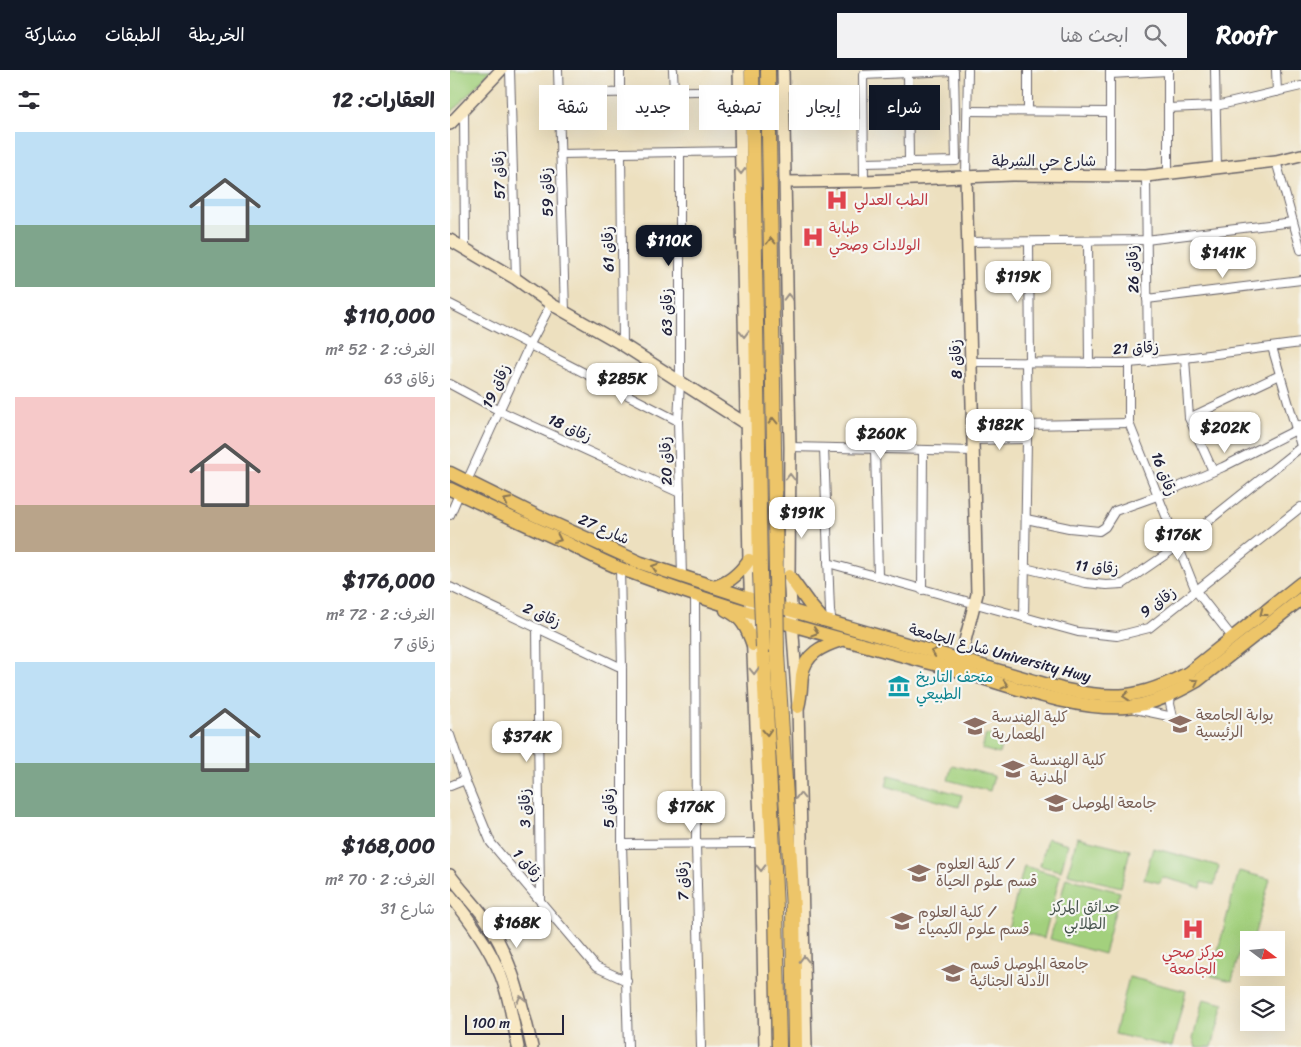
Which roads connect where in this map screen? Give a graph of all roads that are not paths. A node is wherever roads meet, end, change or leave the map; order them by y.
1 (501, 70) edge
2 (510, 70) edge
3 (558, 70) edge
4 (620, 70) edge
5 (673, 70) edge
6 (739, 70) edge
7 (752, 70) edge
8 (768, 70) edge
9 (783, 70) edge
10 (968, 70) edge
11 (1028, 70) edge
12 (1168, 70) edge
13 (1215, 70) edge
14 (1276, 70) edge
15 (1110, 72) edge
16 (908, 73) junction
17 (558, 85) edge
18 (620, 85) edge
19 (674, 85) edge
20 (740, 85) edge
21 (1301, 86) edge
22 (1277, 92) junction
23 (1216, 106) junction
24 (1168, 108) junction
25 (464, 110) junction
26 (968, 111) junction
27 (1028, 111) junction
28 (1110, 112) junction
29 (450, 124) edge
30 (559, 130) edge
31 (741, 130) edge
32 (741, 151) junction
33 (680, 152) junction
34 (620, 153) junction
35 (560, 154) junction
36 (1301, 155) edge
37 (1276, 161) junction
38 (909, 162) junction
39 (864, 163) junction
40 (1216, 169) junction
41 (1168, 174) junction
42 (966, 176) junction
43 (1110, 176) junction
44 (1146, 176) junction
45 (864, 181) junction
46 (786, 182) junction
47 (1293, 222) junction
48 (450, 240) edge
49 (1146, 240) junction
50 (1088, 241) junction
51 (967, 242) junction
52 (1028, 242) junction
53 (465, 249) junction
54 (1301, 250) edge
55 (516, 279) junction
56 (1301, 280) edge
57 (1147, 299) junction
58 (450, 304) edge
59 (551, 304) junction
60 (565, 312) junction
61 (1301, 343) edge
62 (529, 346) junction
63 (623, 346) junction
64 (1272, 346) junction
65 (1185, 358) junction
66 (972, 362) junction
67 (1028, 362) junction
68 (1148, 362) junction
69 (1089, 363) junction
70 (1129, 364) junction
71 (1280, 375) junction
72 (680, 382) junction
73 (450, 384) edge
74 (500, 411) junction
75 (1189, 418) junction
76 (678, 421) junction
77 (1130, 423) junction
78 (746, 424) junction
79 (1027, 425) junction
80 (1299, 428) edge
81 (1027, 439) junction
82 (974, 446) junction
83 (1301, 446) edge
84 (790, 447) junction
85 (824, 448) junction
86 (875, 449) junction
87 (923, 450) junction
88 (1213, 471) junction
89 (450, 473) edge
90 (467, 481) junction
91 (455, 492) edge
92 (680, 493) junction
93 (1158, 495) junction
94 (1301, 507) edge
95 (450, 515) edge
96 (1026, 519) junction
97 (1178, 546) junction
98 (749, 560) junction
99 (828, 562) junction
100 (620, 568) junction
101 (1025, 568) junction
102 (783, 576) junction
103 (878, 576) junction
104 (682, 577) junction
105 (1301, 583) edge
106 (450, 587) edge
107 (714, 588) junction
108 (922, 590) junction
109 (1196, 591) junction
110 (695, 595) junction
111 (751, 599) junction
112 (1301, 599) edge
113 (974, 604) junction
114 (792, 611) junction
115 (752, 613) junction
116 (1024, 617) junction
117 (827, 621) junction
118 (792, 625) junction
119 (538, 628) junction
120 (1232, 637) junction
121 (841, 640) junction
122 (758, 647) junction
123 (960, 660) junction
124 (622, 668) junction
125 (1171, 694) junction
126 (798, 707) junction
127 (1128, 707) junction
128 (450, 735) edge
129 (465, 780) junction
130 (450, 786) edge
131 (622, 844) junction
132 (696, 844) junction
133 (760, 844) junction
134 (450, 876) edge
135 (450, 895) edge
136 (540, 899) junction
137 (627, 981) junction
138 (805, 1008) junction
139 (772, 1022) junction
140 (795, 1042) edge
141 (518, 1047) edge
142 (532, 1047) edge
143 (628, 1047) edge
144 (700, 1047) edge
145 (765, 1047) edge
146 (779, 1047) edge
147 (806, 1047) edge

1 - 25 main road
2 - 55 street, زقاق 57
3 - 17 street, زقاق 59
4 - 18 street
5 - 19 street
6 - 20 main road
7 - 122 highway, bridge
102 -> 8 highway
9 - 46 main road
10 - 26 street
11 - 27 street
12 - 15 street
12 - 24 street
13 - 23 street
14 - 22 street
15 - 28 street
16 - 38 street
16 - 38 street
16 - 39 street
21 - 22 street
22 - 23 street
23 - 24 street
23 - 40 street
24 - 41 street
25 - 29 main road
25 - 53 street
26 - 27 street
26 - 42 street
27 - 28 street
28 - 43 street
30 - 35 street, زقاق 59
31 - 32 main road
32 - 33 street
32 -> 78 main road
33 - 34 street
33 - 72 street, زقاق 63
34 - 35 street
34 - 63 street, زقاق 61
35 - 60 street, زقاق 59
36 - 37 main road, شارع حي الشرطة
37 - 40 main road, شارع حي الشرطة
37 - 47 street
38 - 39 street
39 - 45 street
40 - 41 main road, شارع حي الشرطة
41 - 44 main road, شارع حي الشرطة
42 - 43 main road, شارع حي الشرطة
42 - 45 main road, شارع حي الشرطة
42 - 51 main road, زقاق 8
43 - 44 main road, شارع حي الشرطة
44 - 49 street, زقاق 26
45 - 46 main road, شارع حي الشرطة
84 -> 46 main road
47 - 49 street
47 - 54 street
48 - 53 main road
49 - 50 street
49 - 57 street, زقاق 26
50 - 52 street
50 - 69 street
51 - 52 street
51 - 66 main road, زقاق 8
52 - 67 street
53 - 55 main road
55 - 59 main road
56 - 57 street
57 - 68 street, زقاق 26
58 - 62 street, زقاق 20
59 - 60 main road
59 - 62 street, زقاق 19
60 - 63 main road
61 - 64 street, زقاق 21
62 - 74 street, زقاق 19
62 - 76 street, زقاق 20
63 - 72 main road
64 - 65 street, زقاق 21
64 - 71 street
65 - 68 street, زقاق 21
65 - 75 street
66 - 67 street, زقاق 21
66 - 82 main road, زقاق 8
67 - 69 street, زقاق 21
67 - 79 street
68 - 70 street, زقاق 21
69 - 70 street, زقاق 21
70 - 77 street, زقاق 16
71 - 75 street
71 - 80 street
72 - 76 street, زقاق 63
72 - 78 main road
73 - 74 street, زقاق 18
74 - 90 street, زقاق 19
74 - 92 street, زقاق 18
75 - 88 street
76 - 92 street, زقاق 20
77 - 79 street
77 - 93 street, زقاق 16
78 - 98 main road
79 - 81 street
80 - 83 street
80 - 88 street
81 - 82 street
81 - 96 street
82 - 87 street
82 - 113 main road, زقاق 8
83 - 97 street, زقاق 11
84 - 85 street
102 -> 84 main road
85 - 86 street
85 - 99 street
86 - 87 street
86 - 103 street
87 - 108 street
88 - 93 street
89 - 90 main road, شارع 27
104 -> 90 main road, شارع 27
91 - 95 street
91 -> 100 main road, شارع 27
92 - 104 street, زقاق 20
93 - 96 street
93 - 97 street, زقاق 16
94 - 109 street, زقاق 9
96 - 101 street
97 - 101 street, زقاق 11
97 - 109 street, زقاق 16
98 - 107 main road
98 - 111 main road
99 - 103 street
99 - 117 street
100 - 110 main road, شارع 27
100 - 124 street, زقاق 5
101 - 116 street
102 - 114 main road
102 - 117 main road
102 - 140 highway, bridge
103 - 108 street
104 - 107 main road, شارع 27
105 -> 120 main road, شارع الجامعة University Hwy
106 - 119 street, زقاق 2
107 - 111 main road, شارع 27
108 - 113 street
109 - 116 street, زقاق 9
109 - 120 street, زقاق 16
110 - 115 main road, شارع 27
110 - 122 main road
110 - 132 street, زقاق 7
111 - 114 main road, شارع الجامعة University Hwy
111 - 115 main road
125 -> 112 main road, شارع الجامعة University Hwy
113 - 116 street, زقاق 9
113 - 123 main road, زقاق 8
114 - 117 main road, شارع الجامعة University Hwy
114 - 118 main road
115 - 118 main road, شارع الجامعة University Hwy
115 - 122 main road
123 -> 117 main road, شارع الجامعة University Hwy
118 -> 121 main road, شارع الجامعة University Hwy
118 - 126 main road
119 - 124 street, زقاق 2
119 - 136 street, زقاق 3
120 -> 123 main road, شارع الجامعة University Hwy
121 - 126 main road
121 -> 127 main road, شارع الجامعة University Hwy
122 -> 133 main road
122 -> 139 highway
124 - 131 street, زقاق 5
125 - 127 main road, شارع الجامعة University Hwy
125 - 127 street
138 -> 126 main road
128 - 129 street, زقاق 1
129 - 130 street
129 - 136 street, زقاق 1
131 - 132 street
131 - 137 street, زقاق 5
132 - 133 street
132 - 144 street, زقاق 7
133 -> 139 main road
142 -> 134 main road
135 - 141 main road
136 - 137 street, زقاق 1
137 - 143 street, زقاق 5
138 - 140 highway
138 - 147 main road
139 - 145 main road
139 - 146 highway

